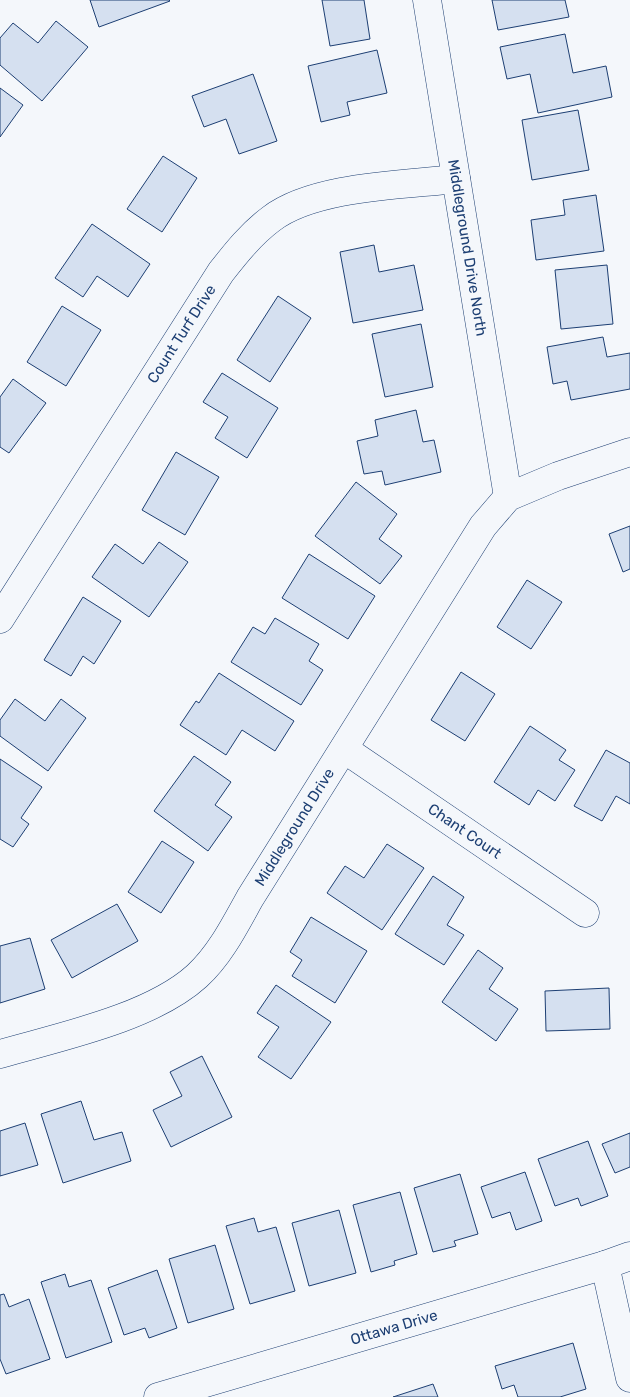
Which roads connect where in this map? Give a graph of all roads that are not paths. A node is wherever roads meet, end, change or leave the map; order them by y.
1 (427, 0) edge
2 (456, 179) junction
3 (630, 452) edge
4 (508, 497) junction
5 (0, 619) edge
6 (344, 749) junction
7 (585, 913) dead end
8 (0, 1054) edge
9 (618, 1260) edge
10 (630, 1378) edge
11 (158, 1397) edge

1 - 2 street, Middleground Drive North
2 - 4 street, Middleground Drive North
2 - 5 street, Count Turf Drive
3 - 4 street
4 - 6 street, Middleground Drive
6 - 7 street, Chant Court
6 - 8 street, Middleground Drive
9 - 10 street
9 - 11 street, Ottawa Drive

